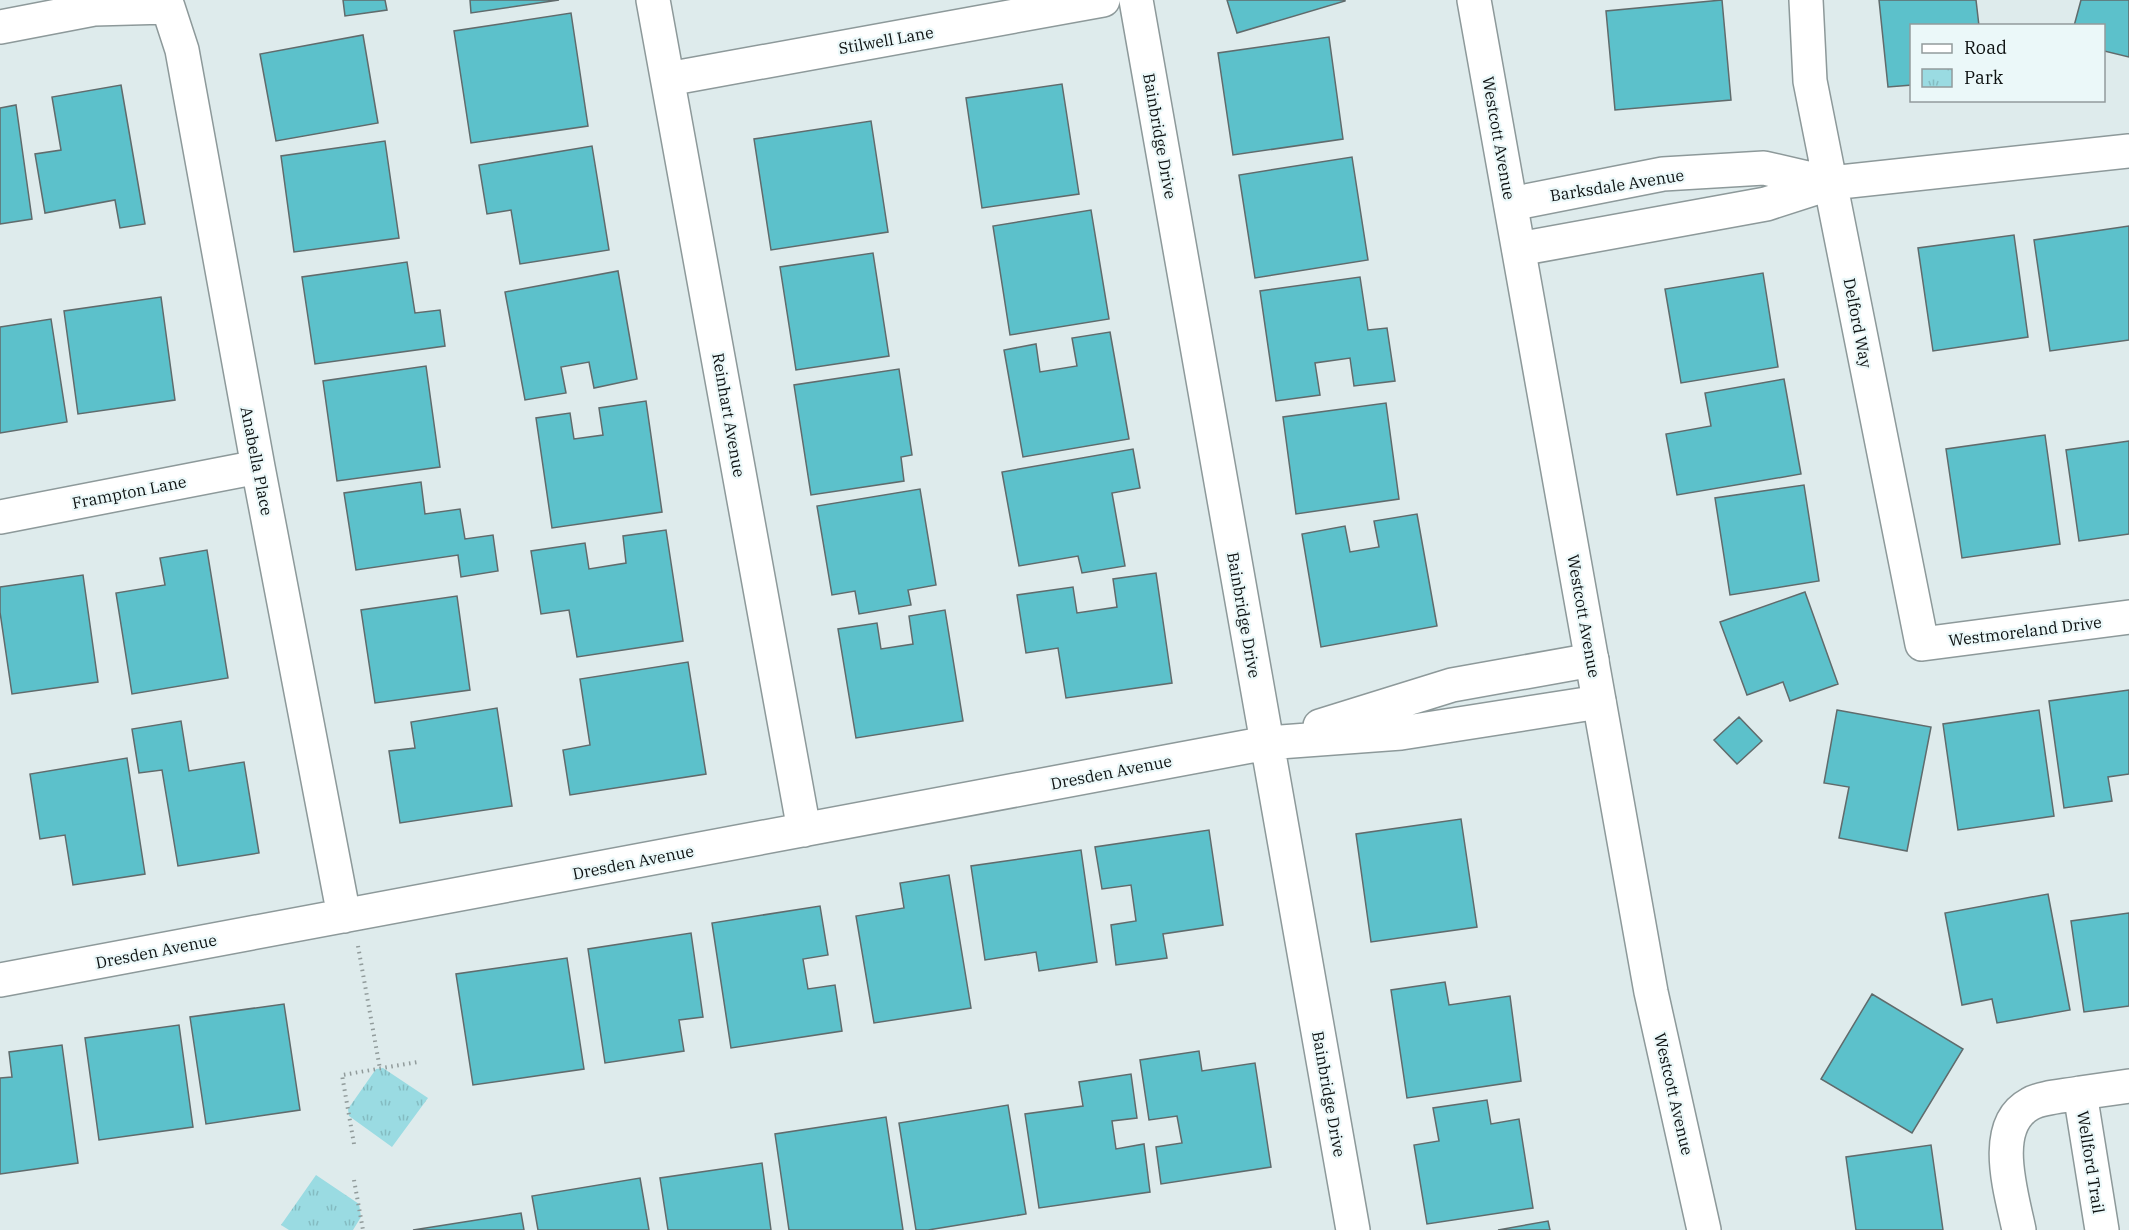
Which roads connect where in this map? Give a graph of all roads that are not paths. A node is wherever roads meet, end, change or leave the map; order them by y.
1 (653, 0) edge
2 (1103, 0) edge
3 (1136, 0) edge
4 (1474, 0) edge
5 (1806, 0) edge
6 (0, 27) edge
7 (668, 80) junction
8 (2129, 151) edge
9 (1831, 183) junction
10 (1510, 204) junction
11 (1519, 249) junction
12 (258, 467) junction
13 (0, 517) edge
14 (2129, 617) edge
15 (1922, 644) joint
16 (1592, 660) junction
17 (1599, 702) junction
18 (1267, 743) junction
19 (804, 830) junction
20 (344, 916) junction
21 (0, 980) edge
22 (2129, 1086) edge
23 (2080, 1093) junction
24 (1353, 1230) edge
25 (1704, 1230) edge
26 (2019, 1230) edge
27 (2102, 1230) edge

1 - 7 street, Reinhart Avenue
2 - 7 street, Stilwell Lane
3 - 18 street, Bainbridge Drive
4 - 10 street, Westcott Avenue
5 - 9 street, Delford Way
6 - 12 street, Anabella Place
7 - 19 street, Reinhart Avenue
8 - 9 street, Barksdale Avenue
9 - 10 street, Barksdale Avenue
9 - 11 street, Barksdale Avenue
9 - 15 street, Delford Way
10 - 11 street, Westcott Avenue
11 - 16 street, Westcott Avenue
12 - 13 street, Frampton Lane
12 - 20 street, Anabella Place
14 - 15 street, Westmoreland Drive
16 - 17 street, Westcott Avenue
16 - 18 street, Dresden Avenue
17 - 18 street, Dresden Avenue
17 - 25 street, Westcott Avenue
18 - 19 street, Dresden Avenue
18 - 24 street, Bainbridge Drive
19 - 20 street, Dresden Avenue
20 - 21 street, Dresden Avenue
22 - 23 street, Wellford Trail
23 - 26 street, Wellford Trail
23 - 27 street, Wellford Trail

